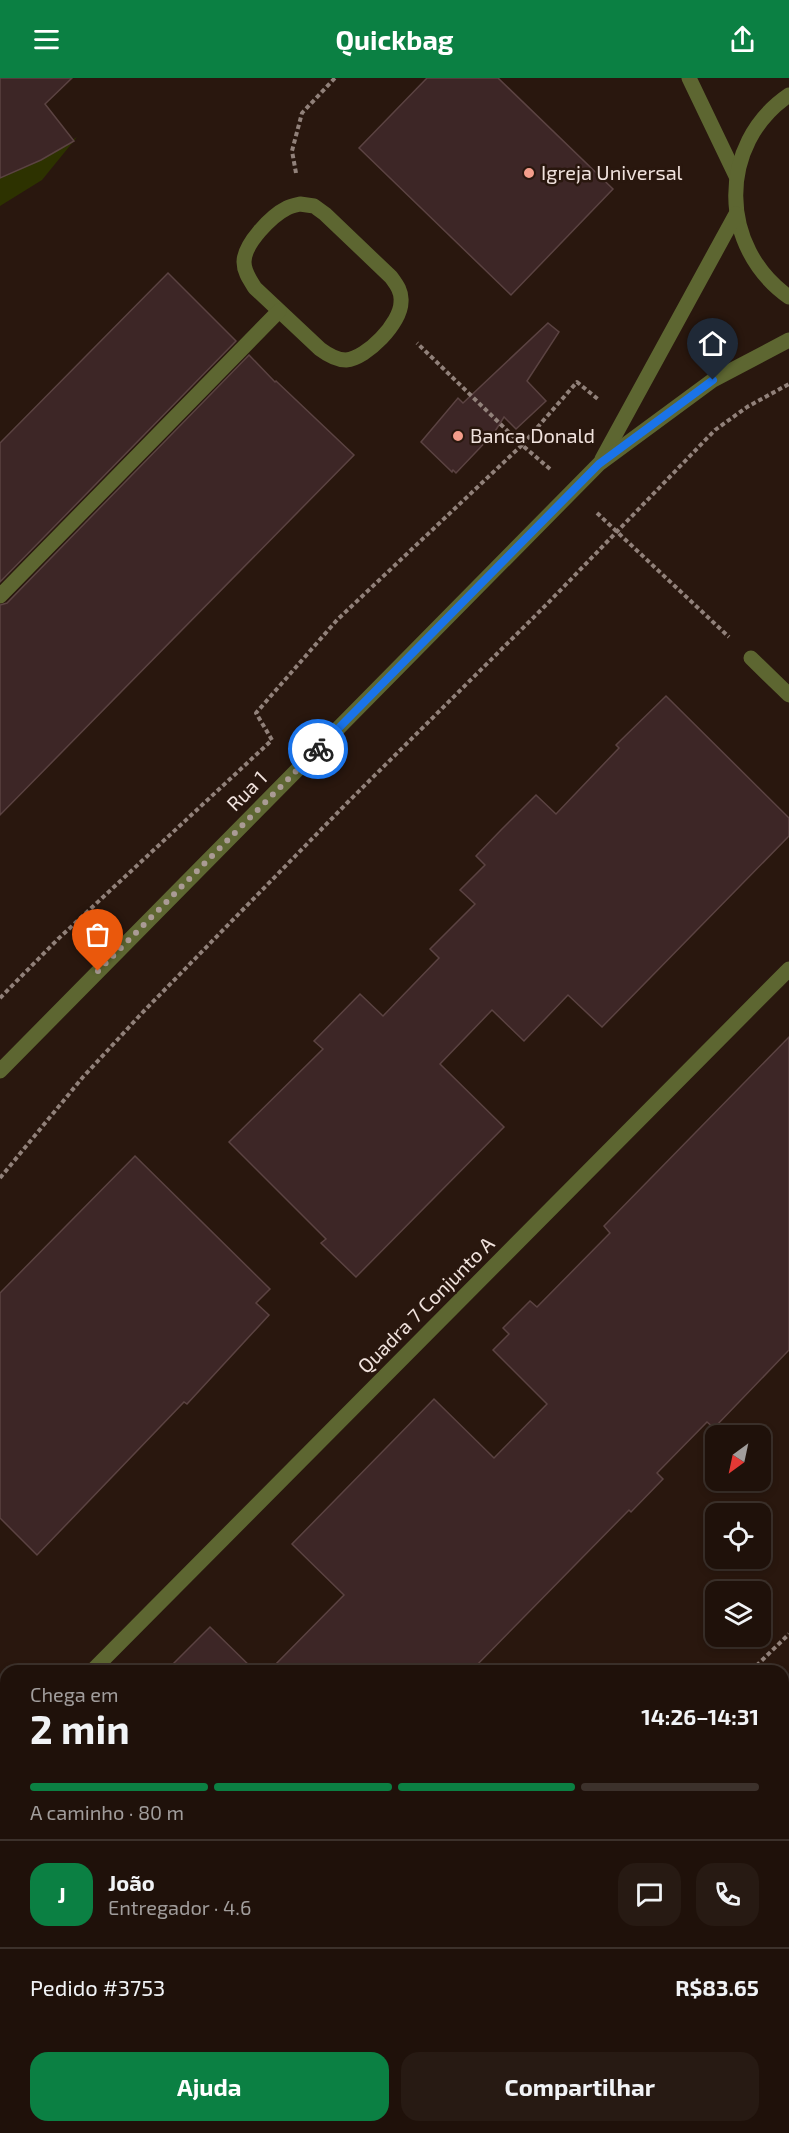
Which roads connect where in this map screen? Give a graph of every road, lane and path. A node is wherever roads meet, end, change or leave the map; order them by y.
1 (335, 78) edge
2 (689, 78) edge
3 (789, 95) edge
4 (736, 176) junction
5 (300, 204) junction
6 (736, 214) junction
7 (789, 297) edge
8 (279, 311) junction
9 (395, 321) junction
10 (789, 340) edge
11 (789, 384) edge
12 (599, 464) junction
13 (0, 596) edge
14 (751, 658) dead end
15 (789, 695) edge
16 (789, 969) edge
17 (0, 998) edge
18 (0, 1071) edge
19 (0, 1178) edge
20 (789, 1634) edge
21 (98, 1665) edge
22 (758, 1665) edge

1 - 5 path
2 - 4 street
3 - 4 street
4 - 6 street
5 - 8 street
5 - 9 street
6 - 7 street
6 - 12 street
8 - 9 street
8 - 13 street
9 - 17 path
10 - 12 street
11 - 19 path
12 - 18 street, Rua 1
14 - 15 street
16 - 21 street, Quadra 7 Conjunto A
20 - 22 path

